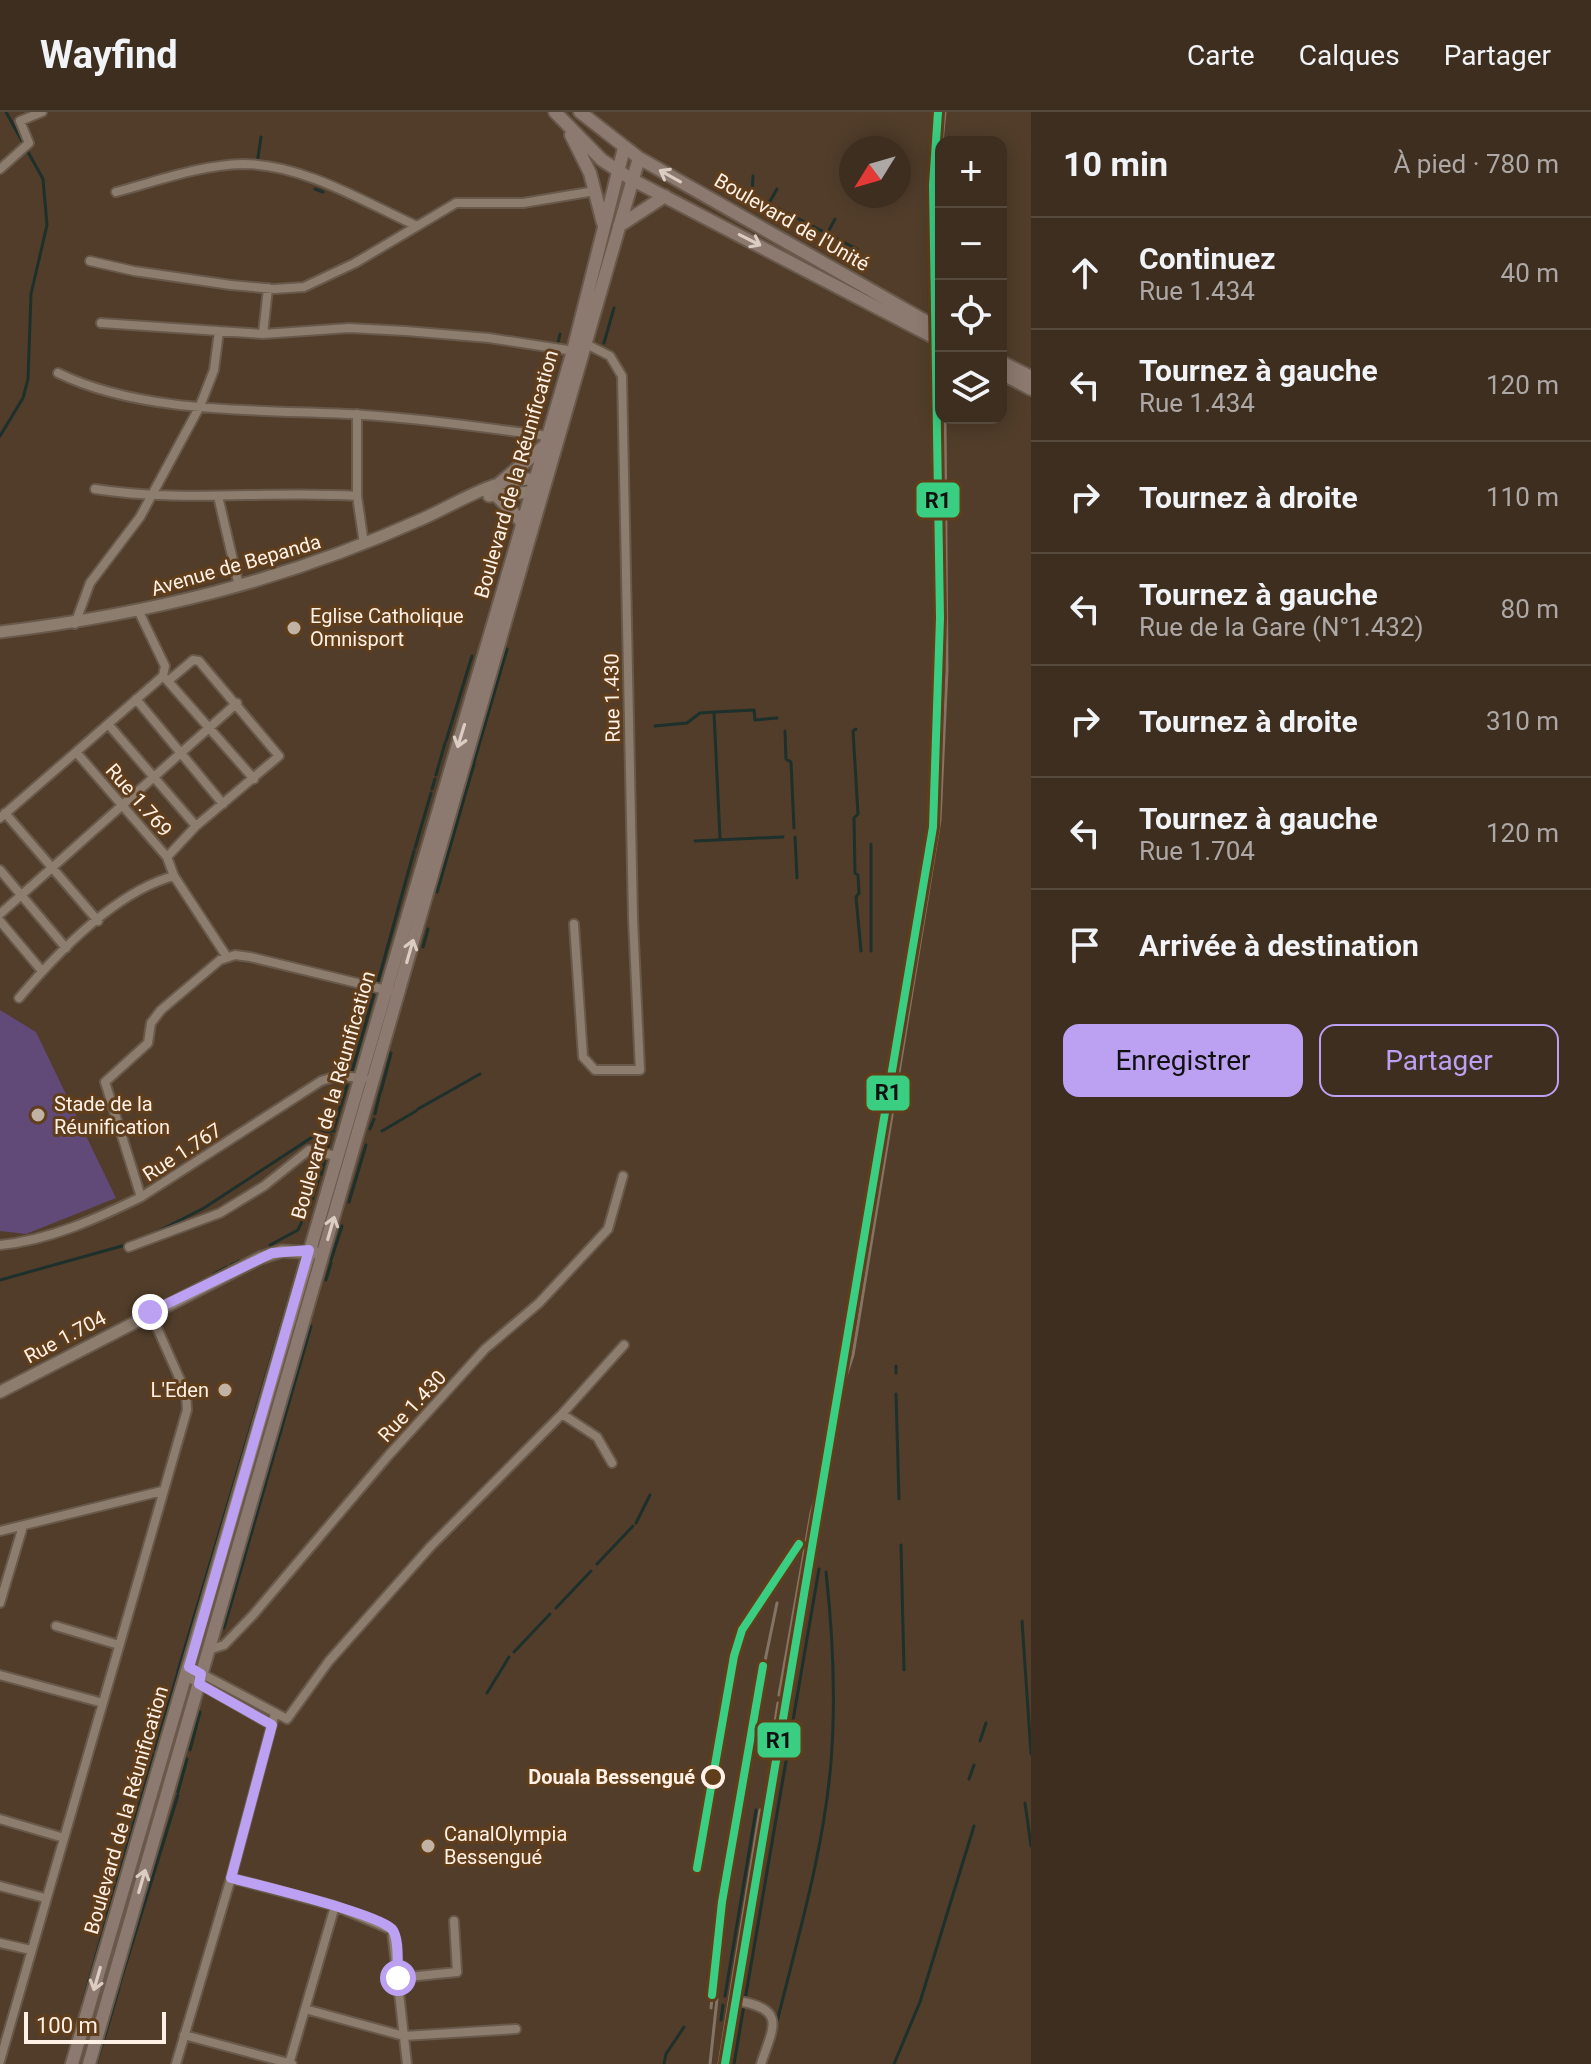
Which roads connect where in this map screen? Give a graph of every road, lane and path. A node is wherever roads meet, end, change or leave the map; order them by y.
1 (14, 112) edge
2 (42, 112) edge
3 (580, 112) edge
4 (559, 116) edge
5 (20, 121) junction
6 (624, 148) junction
7 (639, 158) junction
8 (0, 169) edge
9 (617, 171) junction
10 (631, 179) junction
11 (595, 191) junction
12 (116, 192) dead end
13 (665, 196) junction
14 (417, 226) junction
15 (619, 226) junction
16 (605, 230) junction
17 (90, 261) dead end
18 (268, 288) junction
19 (906, 317) junction
20 (101, 323) dead end
21 (935, 328) edge
22 (219, 331) junction
23 (263, 334) junction
24 (935, 337) edge
25 (580, 350) junction
26 (1007, 365) edge
27 (58, 373) dead end
28 (1007, 376) edge
29 (1031, 377) edge
30 (1031, 389) edge
31 (200, 406) junction
32 (357, 414) junction
33 (546, 440) junction
34 (540, 485) junction
35 (95, 489) dead end
36 (499, 489) junction
37 (218, 496) junction
38 (357, 496) junction
39 (149, 497) junction
40 (523, 523) junction
41 (364, 544) junction
42 (239, 586) junction
43 (139, 612) junction
44 (75, 624) junction
45 (0, 632) edge
46 (165, 678) junction
47 (136, 699) junction
48 (237, 703) junction
49 (108, 724) junction
50 (210, 727) junction
51 (76, 752) junction
52 (182, 753) junction
53 (154, 778) junction
54 (254, 779) junction
55 (223, 804) junction
56 (123, 806) junction
57 (3, 815) edge
58 (196, 826) junction
59 (167, 857) junction
60 (53, 868) junction
61 (0, 870) edge
62 (174, 876) junction
63 (22, 895) junction
64 (0, 914) edge
65 (0, 921) edge
66 (98, 921) junction
67 (574, 924) dead end
68 (66, 948) junction
69 (227, 957) junction
70 (42, 971) junction
71 (384, 989) junction
72 (398, 993) junction
73 (19, 998) dead end
74 (358, 1077) junction
75 (373, 1080) junction
76 (336, 1156) junction
77 (623, 1176) dead end
78 (141, 1197) junction
79 (0, 1245) edge
80 (129, 1247) dead end
81 (309, 1250) junction
82 (323, 1255) junction
83 (150, 1312) junction
84 (624, 1345) dead end
85 (0, 1392) edge
86 (562, 1414) junction
87 (612, 1463) dead end
88 (162, 1491) junction
89 (23, 1526) junction
90 (0, 1531) edge
91 (0, 1603) edge
92 (56, 1626) dead end
93 (119, 1645) junction
94 (208, 1650) junction
95 (187, 1671) junction
96 (0, 1675) edge
97 (200, 1679) junction
98 (103, 1703) junction
99 (275, 1713) junction
100 (272, 1725) junction
101 (0, 1819) edge
102 (64, 1838) junction
103 (231, 1878) junction
104 (0, 1886) edge
105 (45, 1898) junction
106 (335, 1906) junction
107 (454, 1921) dead end
108 (0, 1943) edge
109 (31, 1950) junction
110 (398, 1978) junction
111 (739, 2001) dead end
112 (305, 2009) junction
113 (516, 2029) dead end
114 (4, 2030) edge
115 (184, 2035) junction
116 (404, 2036) junction
117 (0, 2061) edge
118 (72, 2064) edge
119 (89, 2064) edge
120 (176, 2064) edge
121 (290, 2064) edge
122 (407, 2064) edge
123 (761, 2064) edge

1 - 5 street
2 - 5 street
3 - 6 main road, Boulevard de l'Unité
4 - 9 main road, Boulevard de l'Unité
4 - 11 main road
5 - 8 street
6 - 7 main road, Boulevard de l'Unité
6 - 9 main road, Boulevard de la Réunification
7 - 10 main road
19 -> 7 main road, Boulevard de l'Unité
9 - 10 main road, Boulevard de l'Unité
9 - 16 main road, Boulevard de la Réunification
10 - 13 main road, Boulevard de l'Unité
10 - 15 main road
11 - 14 street
11 - 16 main road
12 - 14 street
13 - 15 main road
13 -> 19 main road, Boulevard de l'Unité
14 - 18 street
15 - 25 main road
16 - 25 main road, Boulevard de la Réunification
17 - 18 street
18 - 23 street
19 - 21 main road, Boulevard de l'Unité
19 - 24 main road, Boulevard de l'Unité
20 - 22 street
22 - 23 street
22 - 31 street
23 - 25 street
25 - 33 main road, Boulevard de la Réunification
25 - 34 main road
25 - 67 street, Rue 1.430
26 - 29 main road
27 - 31 street
28 - 30 main road
31 - 32 street
31 - 39 street
32 - 33 street
32 - 38 street
33 - 34 main road, Boulevard de la Réunification
33 - 36 main road
34 - 36 main road, Avenue de Bepanda
34 - 40 main road, Boulevard de la Réunification
72 -> 34 main road
35 - 39 street
36 - 40 main road
36 - 41 main road, Avenue de Bepanda
37 - 38 street
37 - 39 street
37 - 42 street
38 - 41 street
39 - 44 street
40 -> 71 main road, Boulevard de la Réunification
41 - 42 main road, Avenue de Bepanda
42 - 43 main road, Avenue de Bepanda
43 - 44 main road, Avenue de Bepanda
43 - 46 street
44 - 45 main road, Avenue de Bepanda
46 - 47 street
46 - 48 street
46 - 50 street
47 - 49 street
47 - 52 street
48 - 50 street
48 - 54 street
49 - 51 street
49 - 53 street
50 - 52 street
50 - 54 street
51 - 56 street, Rue 1.769
51 - 57 street
52 - 53 street
52 - 55 street
53 - 56 street
53 - 58 street
54 - 55 street
55 - 58 street
56 - 59 street, Rue 1.769
56 - 60 street
57 - 60 street
58 - 59 street
59 - 62 street, Rue 1.769
60 - 63 street
60 - 66 street
61 - 63 street
62 - 66 street
62 - 69 street, Rue 1.769
63 - 64 street
63 - 68 street
65 - 70 street
66 - 68 street
68 - 70 street
69 - 71 street
69 - 78 street
70 - 73 street
71 - 72 street
71 - 74 main road, Boulevard de la Réunification
72 - 75 main road
74 - 75 street, Rue 1.767
74 - 76 main road, Boulevard de la Réunification
74 - 78 street, Rue 1.767
82 -> 75 main road
76 - 80 street
76 - 81 main road, Boulevard de la Réunification
77 - 94 street, Rue 1.430
78 - 79 street, Rue 1.767
81 - 82 main road, Rue 1.704
81 - 83 main road, Rue 1.704
81 - 95 main road, Boulevard de la Réunification
82 - 94 main road
83 - 85 main road, Rue 1.704
83 - 88 street
84 - 86 street
86 - 87 street
86 - 99 street
88 - 89 street
88 - 93 street
89 - 90 street
89 - 91 street
92 - 93 street
93 - 98 street
94 - 97 main road
95 - 97 street
95 -> 118 main road, Boulevard de la Réunification
96 - 98 street
97 - 99 street
97 - 100 street
119 -> 97 main road
98 - 102 street
99 - 100 street
100 - 103 street
101 - 102 street
102 - 105 street
103 - 106 street
103 - 115 street
104 - 105 street
105 - 109 street
106 - 110 street
106 - 112 street
107 - 110 street
108 - 109 street
109 - 114 street
110 - 116 street
111 - 123 street
112 - 116 street
112 - 121 street
113 - 116 street
114 - 117 street
115 - 120 street
115 - 121 street
116 - 122 street

